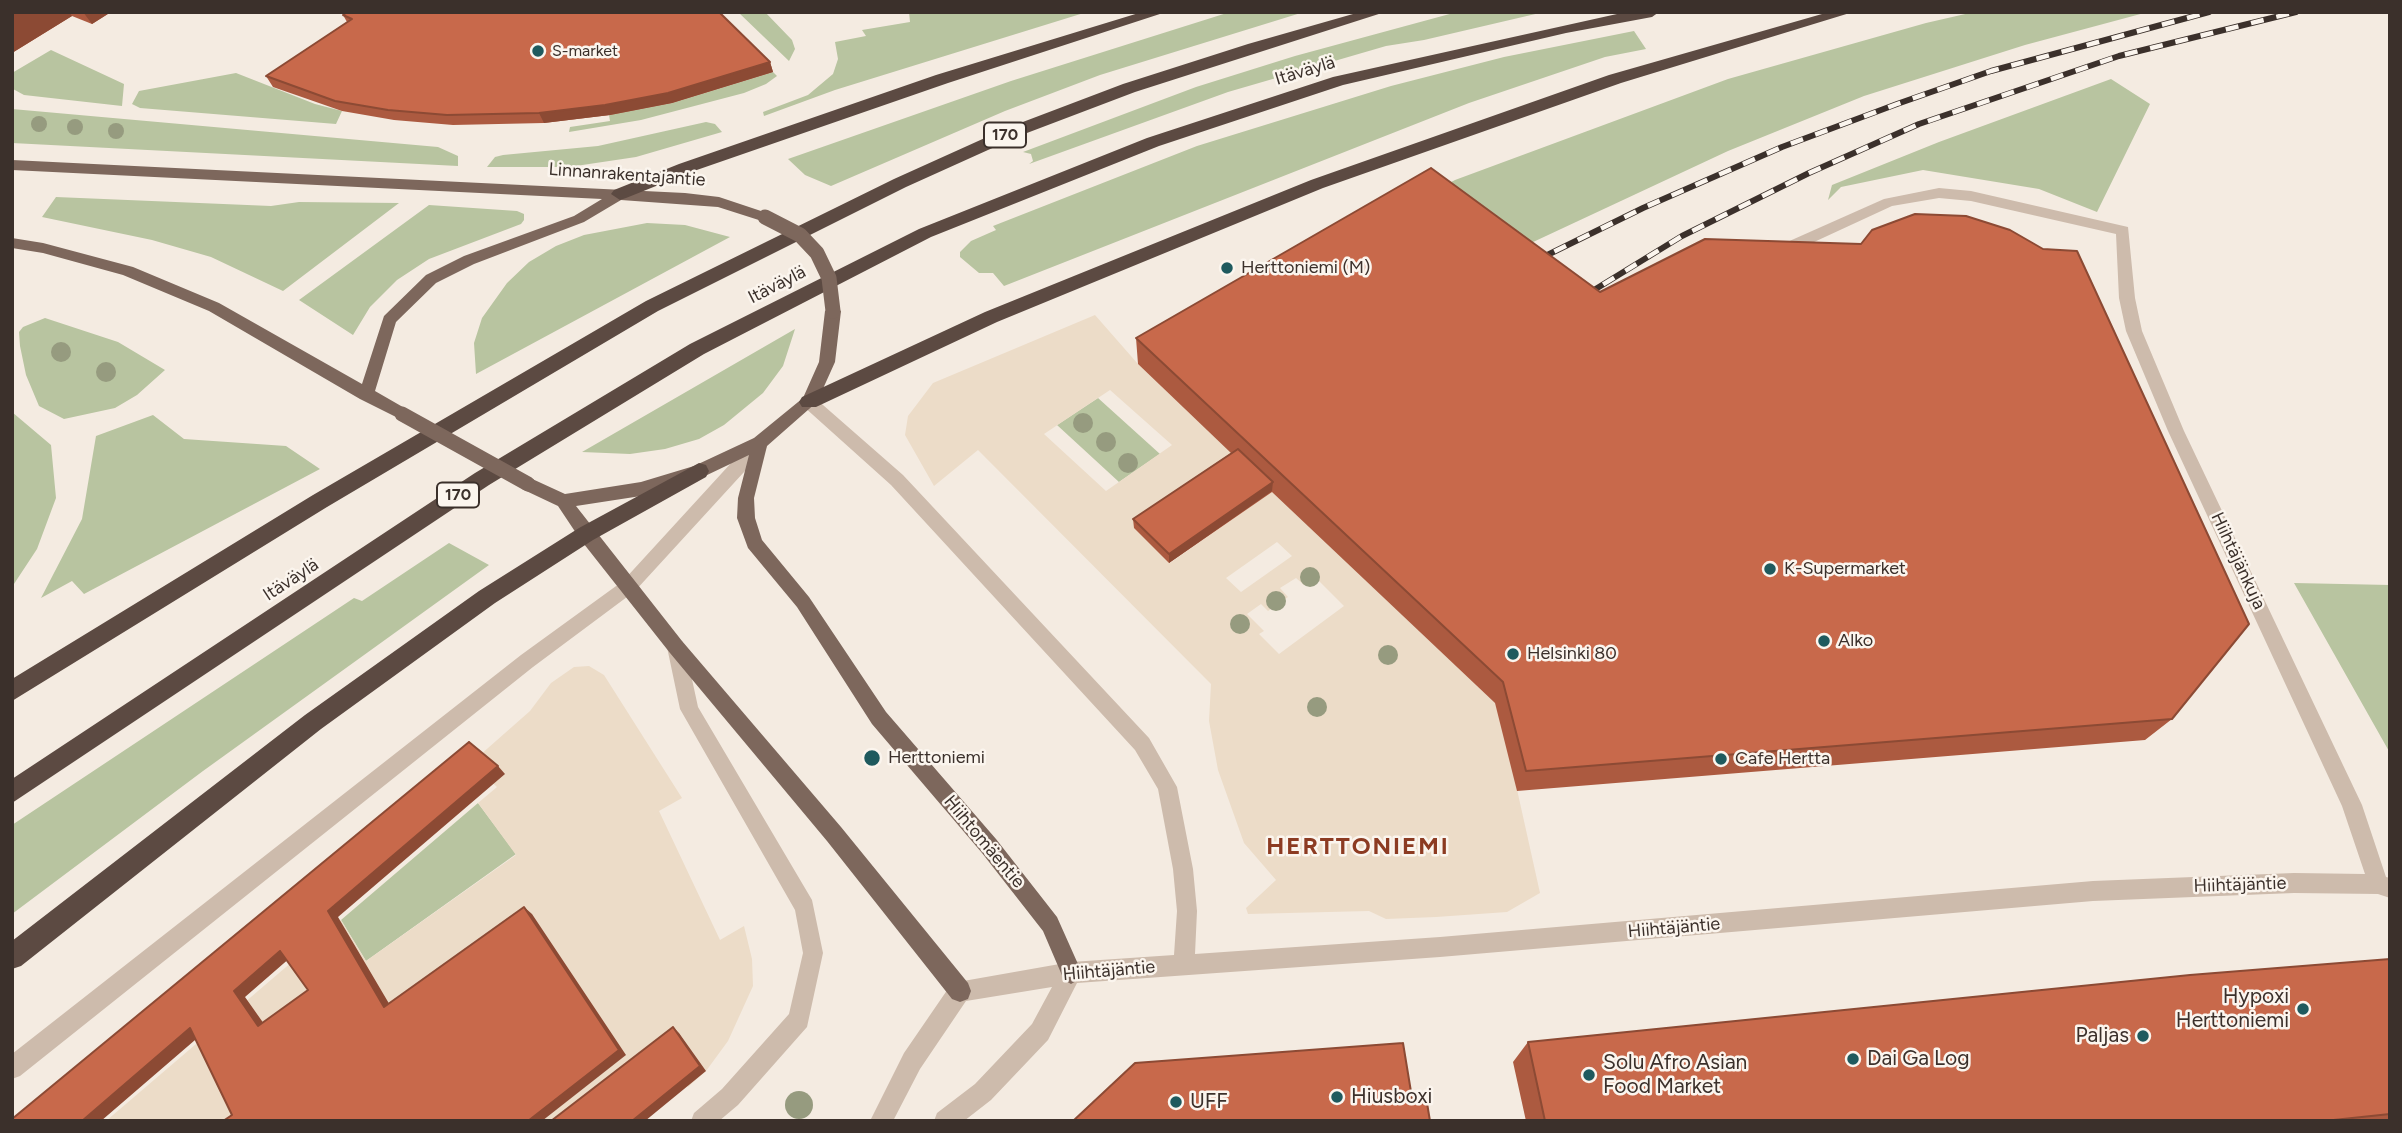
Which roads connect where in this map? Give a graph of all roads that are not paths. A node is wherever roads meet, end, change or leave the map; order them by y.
1 (1158, 12) edge
2 (1378, 12) edge
3 (1652, 12) edge
4 (1846, 12) edge
5 (12, 165) edge
6 (620, 194) junction
7 (12, 243) edge
8 (1768, 257) edge
9 (366, 395) junction
10 (809, 402) junction
11 (760, 443) junction
12 (699, 471) junction
13 (564, 501) junction
14 (586, 534) junction
15 (629, 586) junction
16 (676, 647) junction
17 (12, 691) edge
18 (12, 792) edge
19 (2384, 886) edge
20 (12, 957) edge
21 (1184, 965) junction
22 (1071, 973) junction
23 (960, 991) junction
24 (12, 1068) edge
25 (702, 1121) edge
26 (881, 1121) edge
27 (945, 1121) edge

1 - 6 highway
2 - 17 highway, Itäväylä / 170
3 - 18 highway, Itäväylä / 170
4 - 10 highway
5 - 6 main road, Linnanrakentajantie
6 - 9 main road
6 - 10 main road, Linnanrakentajantie, bridge
7 - 9 main road
8 - 19 street, Hiihtäjänkuja
9 - 13 main road, bridge
10 - 11 main road, Linnanrakentajantie
10 - 21 street
11 - 12 main road, Linnanrakentajantie
11 - 15 street
11 - 22 main road, Hiihtomäentie
12 - 13 main road, Linnanrakentajantie
12 - 14 highway
13 - 14 main road
14 - 15 main road
14 - 20 highway
15 - 16 main road
15 - 24 street
16 - 23 main road
16 - 25 street
19 - 21 street, Hiihtäjäntie
21 - 22 street, Hiihtäjäntie
22 - 23 street, Hiihtäjäntie
22 - 27 street
23 - 26 street

